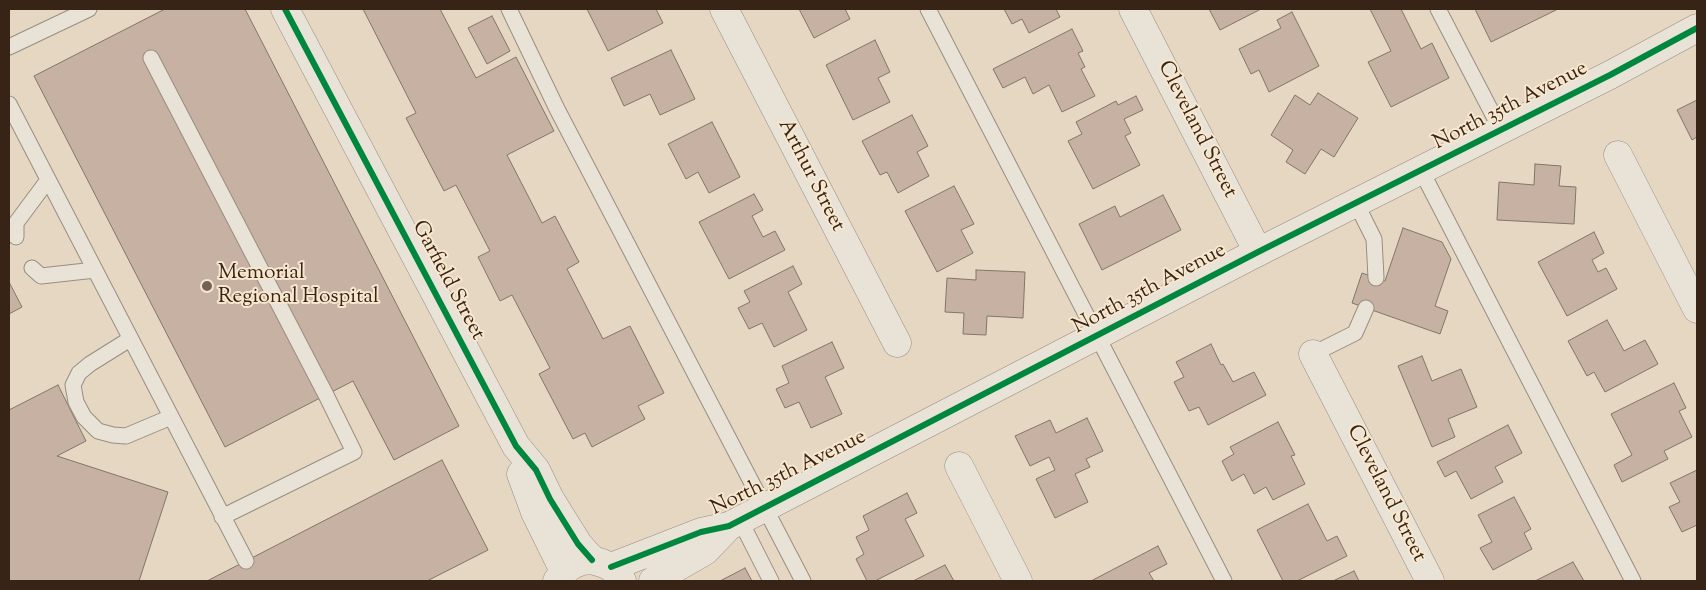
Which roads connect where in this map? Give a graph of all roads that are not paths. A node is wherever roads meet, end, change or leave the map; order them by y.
1 (90, 9) edge
2 (285, 9) edge
3 (509, 9) edge
4 (724, 9) edge
5 (928, 9) edge
6 (1133, 9) edge
7 (1438, 9) edge
8 (1697, 28) edge
9 (9, 47) edge
10 (151, 58) dead end
11 (9, 104) edge
12 (1500, 130) junction
13 (1618, 155) dead end
14 (1421, 170) junction
15 (48, 180) junction
16 (1356, 203) junction
17 (16, 237) dead end
18 (1258, 252) junction
19 (32, 268) dead end
20 (95, 270) junction
21 (1376, 278) dead end
22 (1366, 308) dead end
23 (1697, 309) edge
24 (1097, 336) junction
25 (130, 339) junction
26 (897, 343) dead end
27 (1313, 354) joint
28 (171, 417) junction
29 (516, 446) junction
30 (959, 466) dead end
31 (765, 507) junction
32 (222, 517) junction
33 (734, 523) junction
34 (246, 561) dead end
35 (608, 570) edge
36 (561, 576) edge
37 (653, 581) edge
38 (772, 581) edge
39 (803, 581) edge
40 (1018, 581) edge
41 (1224, 581) edge
42 (1430, 581) edge
43 (1633, 581) edge

1 - 9 lane
2 - 29 street, Garfield Street
3 - 31 lane
4 - 26 street, Arthur Street
5 - 24 lane
6 - 18 street, Cleveland Street
7 - 12 lane
8 - 12 street, North 35th Avenue
10 - 32 lane
11 - 15 lane
12 - 14 street, North 35th Avenue
13 - 23 street
14 - 16 street, North 35th Avenue
14 - 43 lane
15 - 17 lane
15 - 20 lane
16 - 18 street, North 35th Avenue
16 - 21 lane
18 - 24 street, North 35th Avenue
19 - 20 lane
20 - 25 lane
22 - 27 lane
24 - 31 street, North 35th Avenue
24 - 41 lane
25 - 28 lane
25 - 28 lane
27 - 42 street, Cleveland Street
28 - 32 lane
29 - 35 street, Garfield Street
29 - 36 street, Garfield Street
30 - 40 street
31 - 33 street, North 35th Avenue
31 - 39 lane
32 - 34 lane
33 - 35 street, North 35th Avenue
33 - 37 street, North 35th Avenue
33 - 38 lane
35 - 36 street, North 35th Avenue

